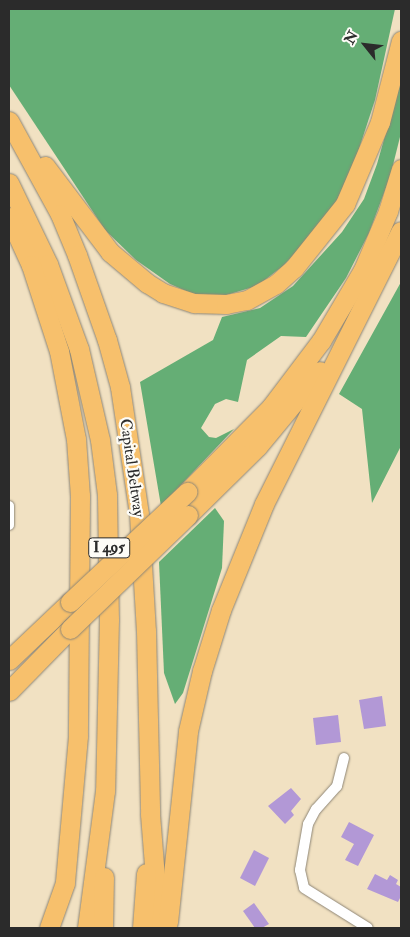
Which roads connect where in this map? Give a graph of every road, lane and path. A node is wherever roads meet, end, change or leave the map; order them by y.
1 (401, 41) edge
2 (9, 115) edge
3 (9, 121) edge
4 (401, 169) edge
5 (9, 183) edge
6 (9, 217) edge
7 (401, 231) edge
8 (364, 306) junction
9 (9, 506) edge
10 (9, 524) edge
11 (70, 602) junction
12 (70, 628) junction
13 (9, 655) edge
14 (9, 660) edge
15 (9, 685) edge
16 (9, 691) edge
17 (344, 758) dead end
18 (105, 791) junction
19 (150, 814) junction
20 (49, 928) edge
21 (87, 928) edge
22 (103, 928) edge
23 (142, 928) edge
24 (159, 928) edge
25 (167, 928) edge
26 (368, 928) edge

1 - 2 highway
3 - 19 highway, Capital Beltway / I 495
4 - 11 highway, bridge
5 - 18 highway, Capital Beltway / I 495
6 - 20 highway
7 - 8 highway
8 - 12 highway, bridge
8 - 25 highway
9 - 10 street
11 - 13 highway
11 - 14 highway
12 - 15 highway
12 - 16 highway
17 - 26 street
18 - 21 highway, Capital Beltway / I 495
18 - 22 highway
19 - 23 highway
19 - 24 highway, Capital Beltway / I 495

